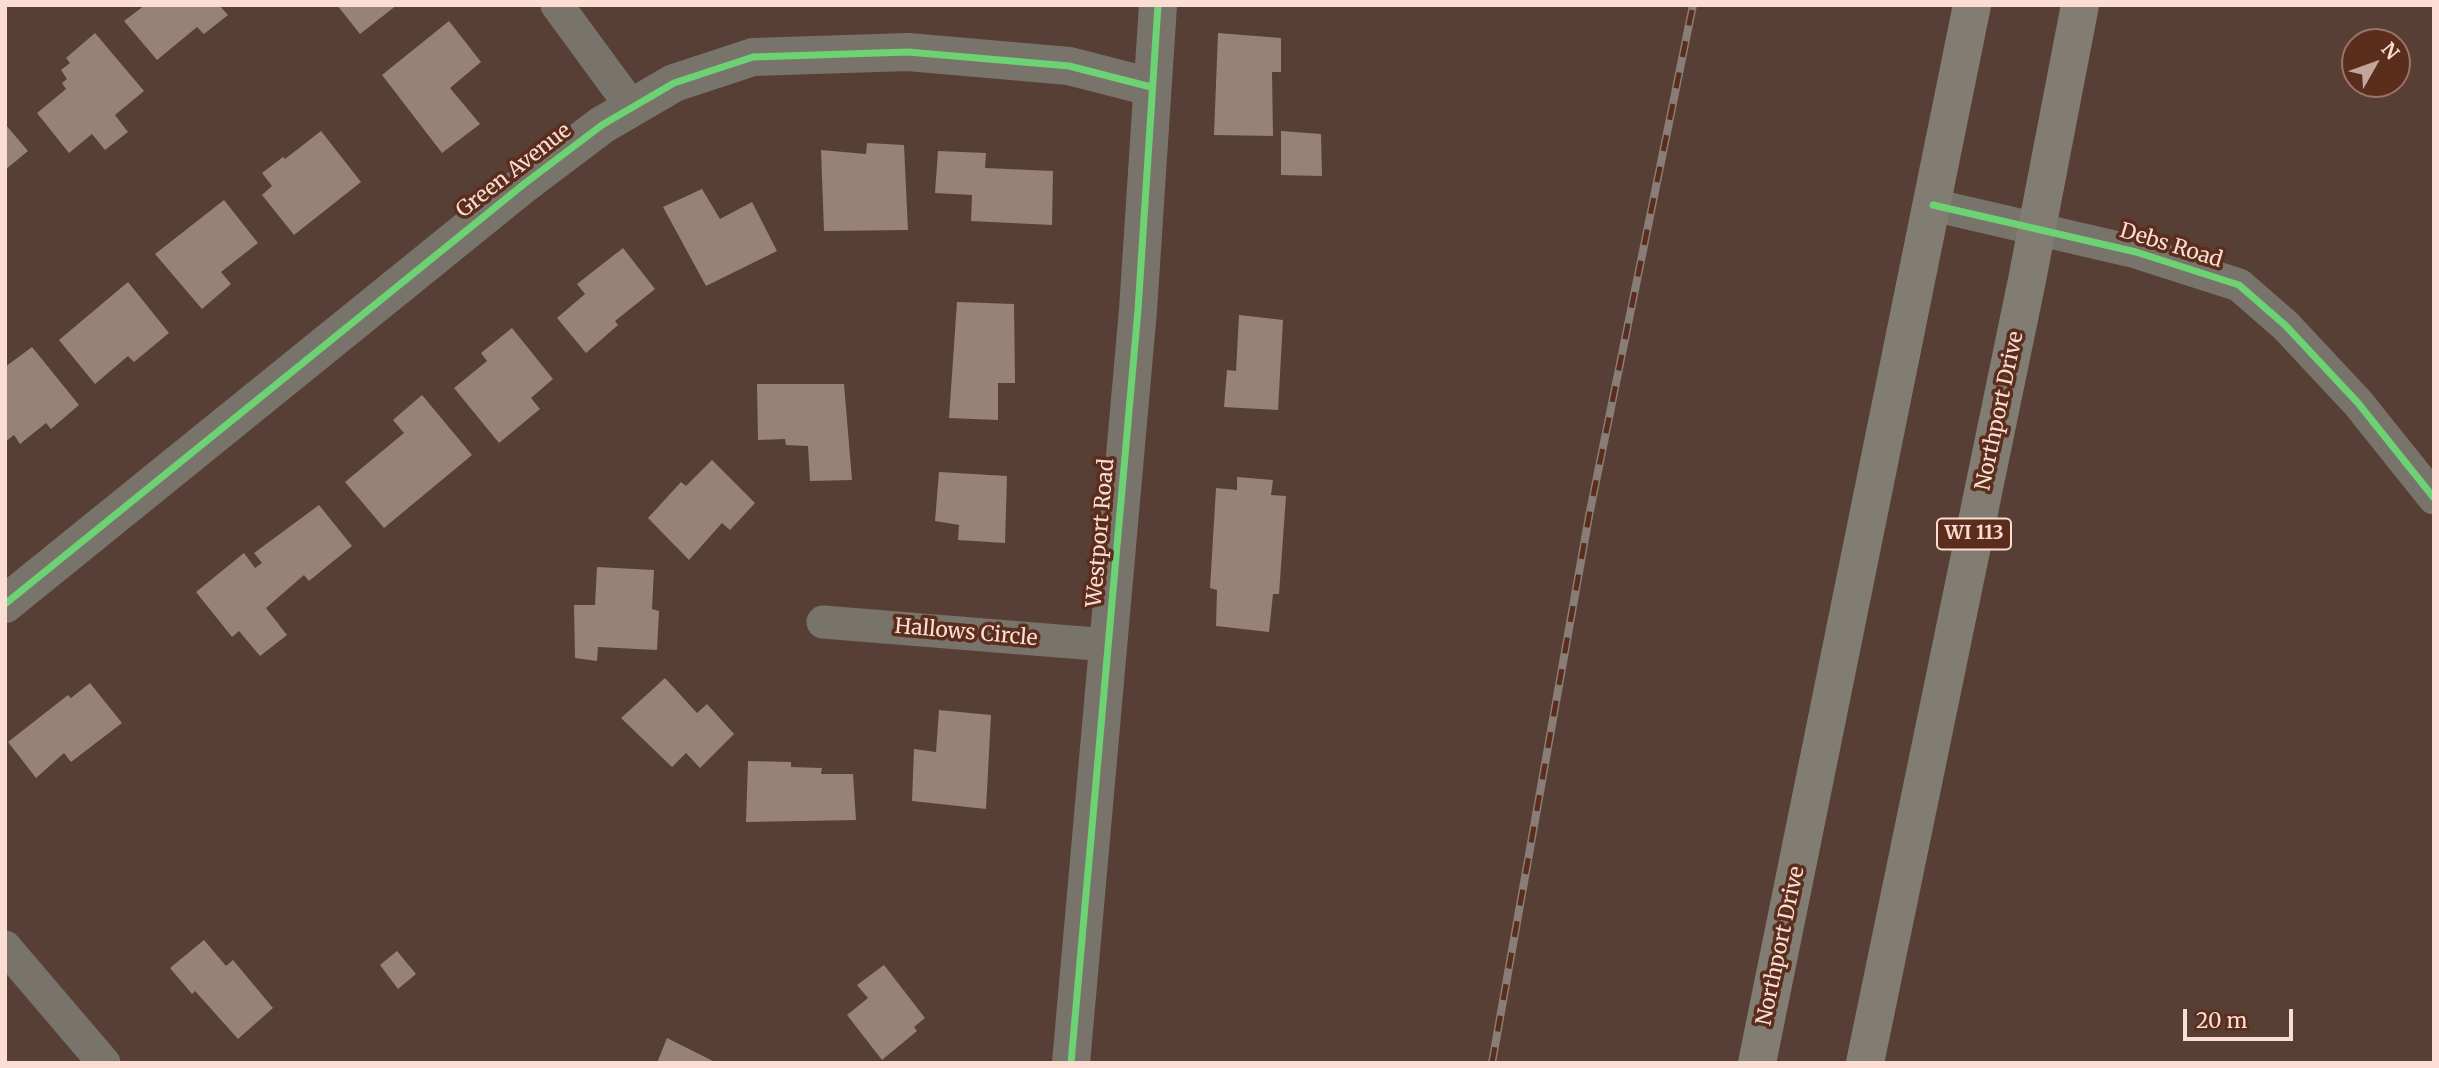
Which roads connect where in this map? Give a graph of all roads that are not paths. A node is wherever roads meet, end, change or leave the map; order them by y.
1 (557, 5) edge
2 (1158, 5) edge
3 (1972, 5) edge
4 (2080, 5) edge
5 (1151, 87) junction
6 (631, 106) junction
7 (1933, 205) junction
8 (2037, 228) junction
9 (2434, 498) edge
10 (5, 604) edge
11 (823, 622) dead end
12 (1108, 645) junction
13 (5, 947) edge
14 (104, 1063) edge
15 (1071, 1063) edge
16 (1757, 1063) edge
17 (1865, 1063) edge

1 - 6 street
2 - 5 street, Westport Road
3 - 7 main road, Northport Drive
4 - 8 main road, Northport Drive / WI 113
5 - 6 street, Green Avenue
5 - 12 street, Westport Road
6 - 10 street, Green Avenue
7 - 8 street, Debs Road
7 - 16 main road, Northport Drive
8 - 9 street, Debs Road
8 - 17 main road, Northport Drive / WI 113
11 - 12 street, Hallows Circle
12 - 15 street, Westport Road
13 - 14 street

